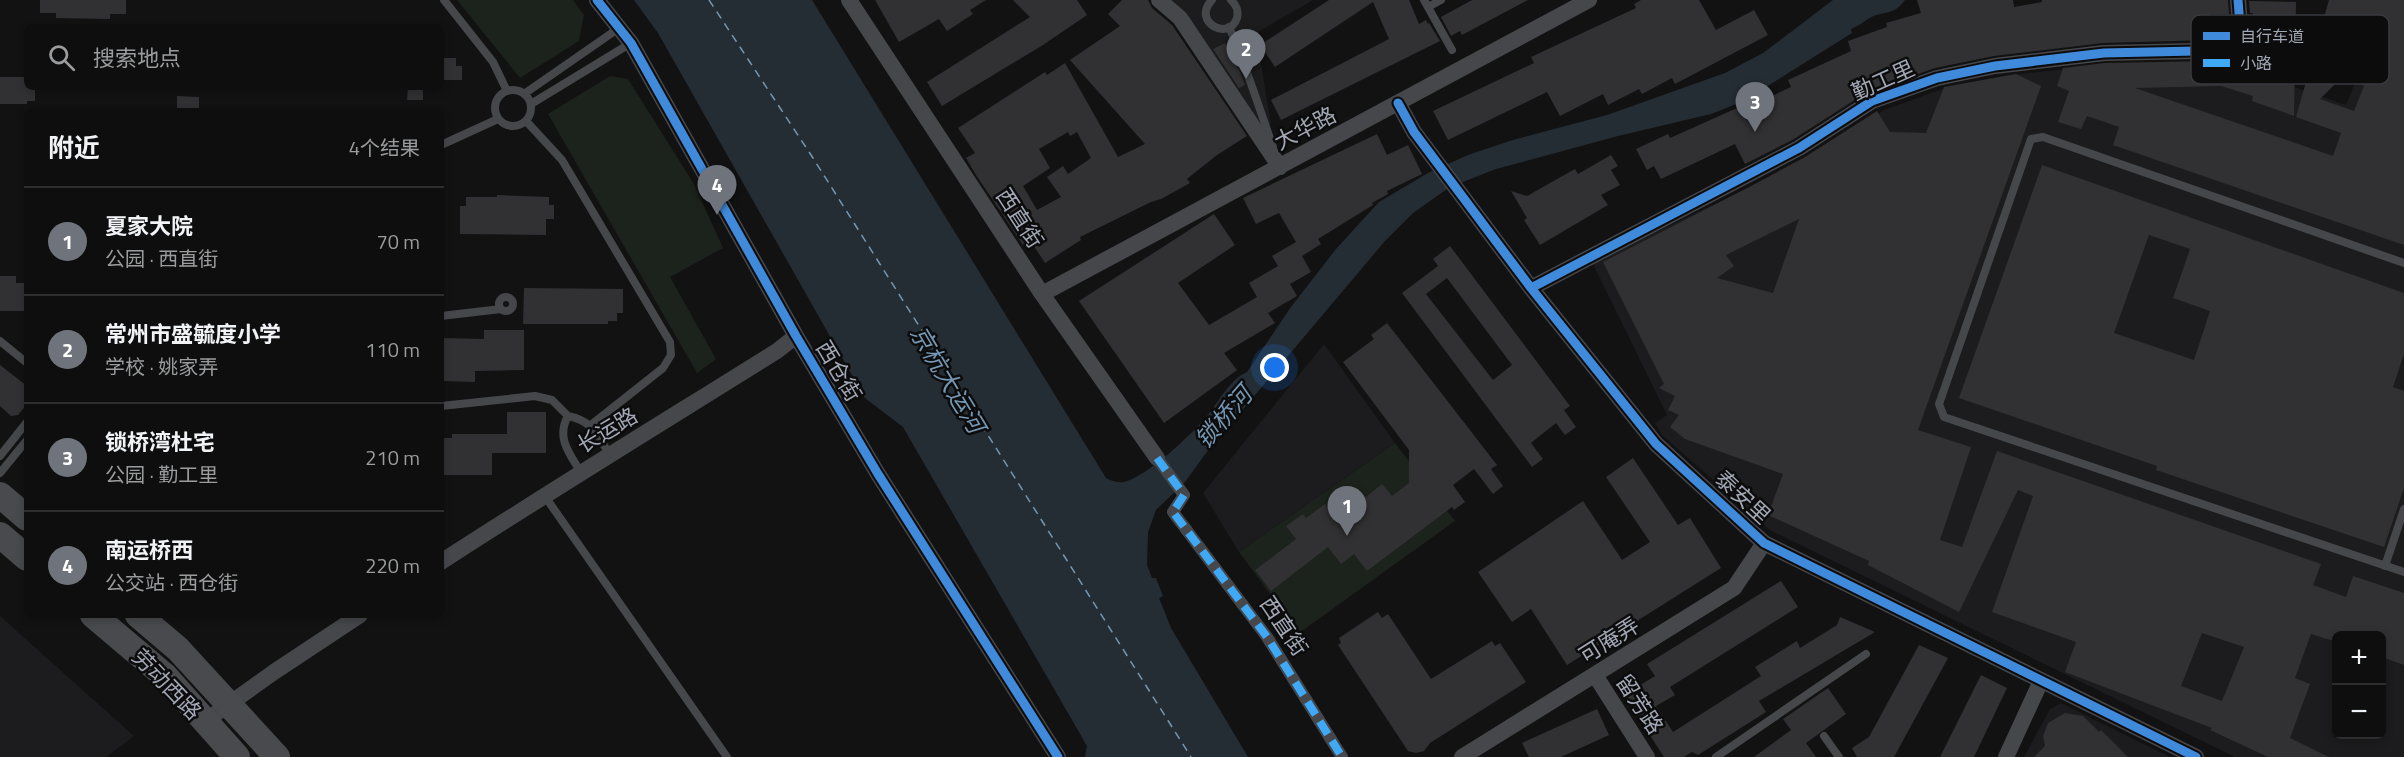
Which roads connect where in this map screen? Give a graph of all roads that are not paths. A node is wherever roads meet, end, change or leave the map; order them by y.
1 (444, 0) edge
2 (597, 0) edge
3 (849, 0) edge
4 (1159, 0) edge
5 (1212, 0) edge
6 (1231, 0) edge
7 (1441, 0) edge
8 (1589, 0) edge
9 (2238, 0) edge
10 (1426, 3) edge
11 (2239, 15) edge
12 (1229, 27) junction
13 (619, 28) junction
14 (631, 43) junction
15 (1452, 50) dead end
16 (2191, 51) edge
17 (507, 91) junction
18 (524, 94) junction
19 (1398, 103) junction
20 (531, 104) junction
21 (498, 119) junction
22 (525, 121) junction
23 (444, 145) edge
24 (1280, 167) junction
25 (2404, 263) edge
26 (1530, 288) junction
27 (1042, 294) junction
28 (501, 309) dead end
29 (444, 315) edge
30 (796, 336) junction
31 (0, 341) edge
32 (24, 361) edge
33 (444, 406) edge
34 (568, 416) junction
35 (591, 425) junction
36 (24, 426) edge
37 (24, 444) edge
38 (610, 455) junction
39 (0, 456) edge
40 (1157, 458) joint
41 (580, 471) junction
42 (0, 473) edge
43 (0, 495) edge
44 (544, 495) junction
45 (2404, 509) edge
46 (24, 515) edge
47 (0, 535) edge
48 (1764, 543) junction
49 (24, 555) edge
50 (444, 560) edge
51 (2385, 566) junction
52 (2404, 572) edge
53 (97, 618) edge
54 (142, 618) edge
55 (356, 618) edge
56 (1866, 654) dead end
57 (1595, 675) junction
58 (2041, 681) junction
59 (229, 704) junction
60 (204, 722) junction
61 (1824, 735) dead end
62 (237, 757) edge
63 (277, 757) edge
64 (727, 757) edge
65 (1058, 757) edge
66 (1342, 757) edge
67 (1462, 757) edge
68 (1647, 757) edge
69 (1716, 757) edge
70 (1839, 757) edge
71 (2006, 757) edge
72 (2196, 757) edge

1 - 17 lane
2 - 13 street, 西仓街
3 - 27 street, 西直街
4 - 24 street
5 - 12 lane
6 - 12 lane
7 - 10 lane
8 - 19 street, 大华路
9 - 11 street, 勤工里
10 - 15 lane
12 - 24 lane
13 - 14 street, 西仓街
13 - 18 lane
14 - 20 lane
14 - 30 street, 西仓街
16 - 26 street, 勤工里
17 - 18 lane
17 - 21 lane
18 - 20 lane
19 - 24 street, 大华路
19 - 26 street, 泰安里
20 - 22 lane
21 - 22 lane
21 - 23 lane
22 - 35 lane
24 - 27 street, 大华路
25 - 51 lane
26 - 48 street, 泰安里
27 - 40 street, 西直街
28 - 29 lane
30 - 38 street, 长运路
30 - 65 street, 西仓街
31 - 32 lane
33 - 34 lane
34 - 35 lane
34 - 41 lane
35 - 38 lane
36 - 39 lane
37 - 42 lane
38 - 41 street, 长运路
40 - 66 street, 西直街
41 - 44 street, 长运路
43 - 46 main road
44 - 50 street, 长运路
44 - 64 lane
45 - 51 lane
47 - 49 main road
48 - 57 street, 可庵弄
48 - 58 street, 泰安里
51 - 52 lane
53 - 60 main road, 劳动西路
54 - 59 main road, 劳动西路
55 - 59 street
56 - 69 lane
57 - 67 street, 可庵弄
57 - 68 street, 留芳路
58 - 71 street
58 - 72 street, 泰安里
59 - 60 street
59 - 63 main road, 劳动西路
60 - 62 main road, 劳动西路
61 - 70 lane

